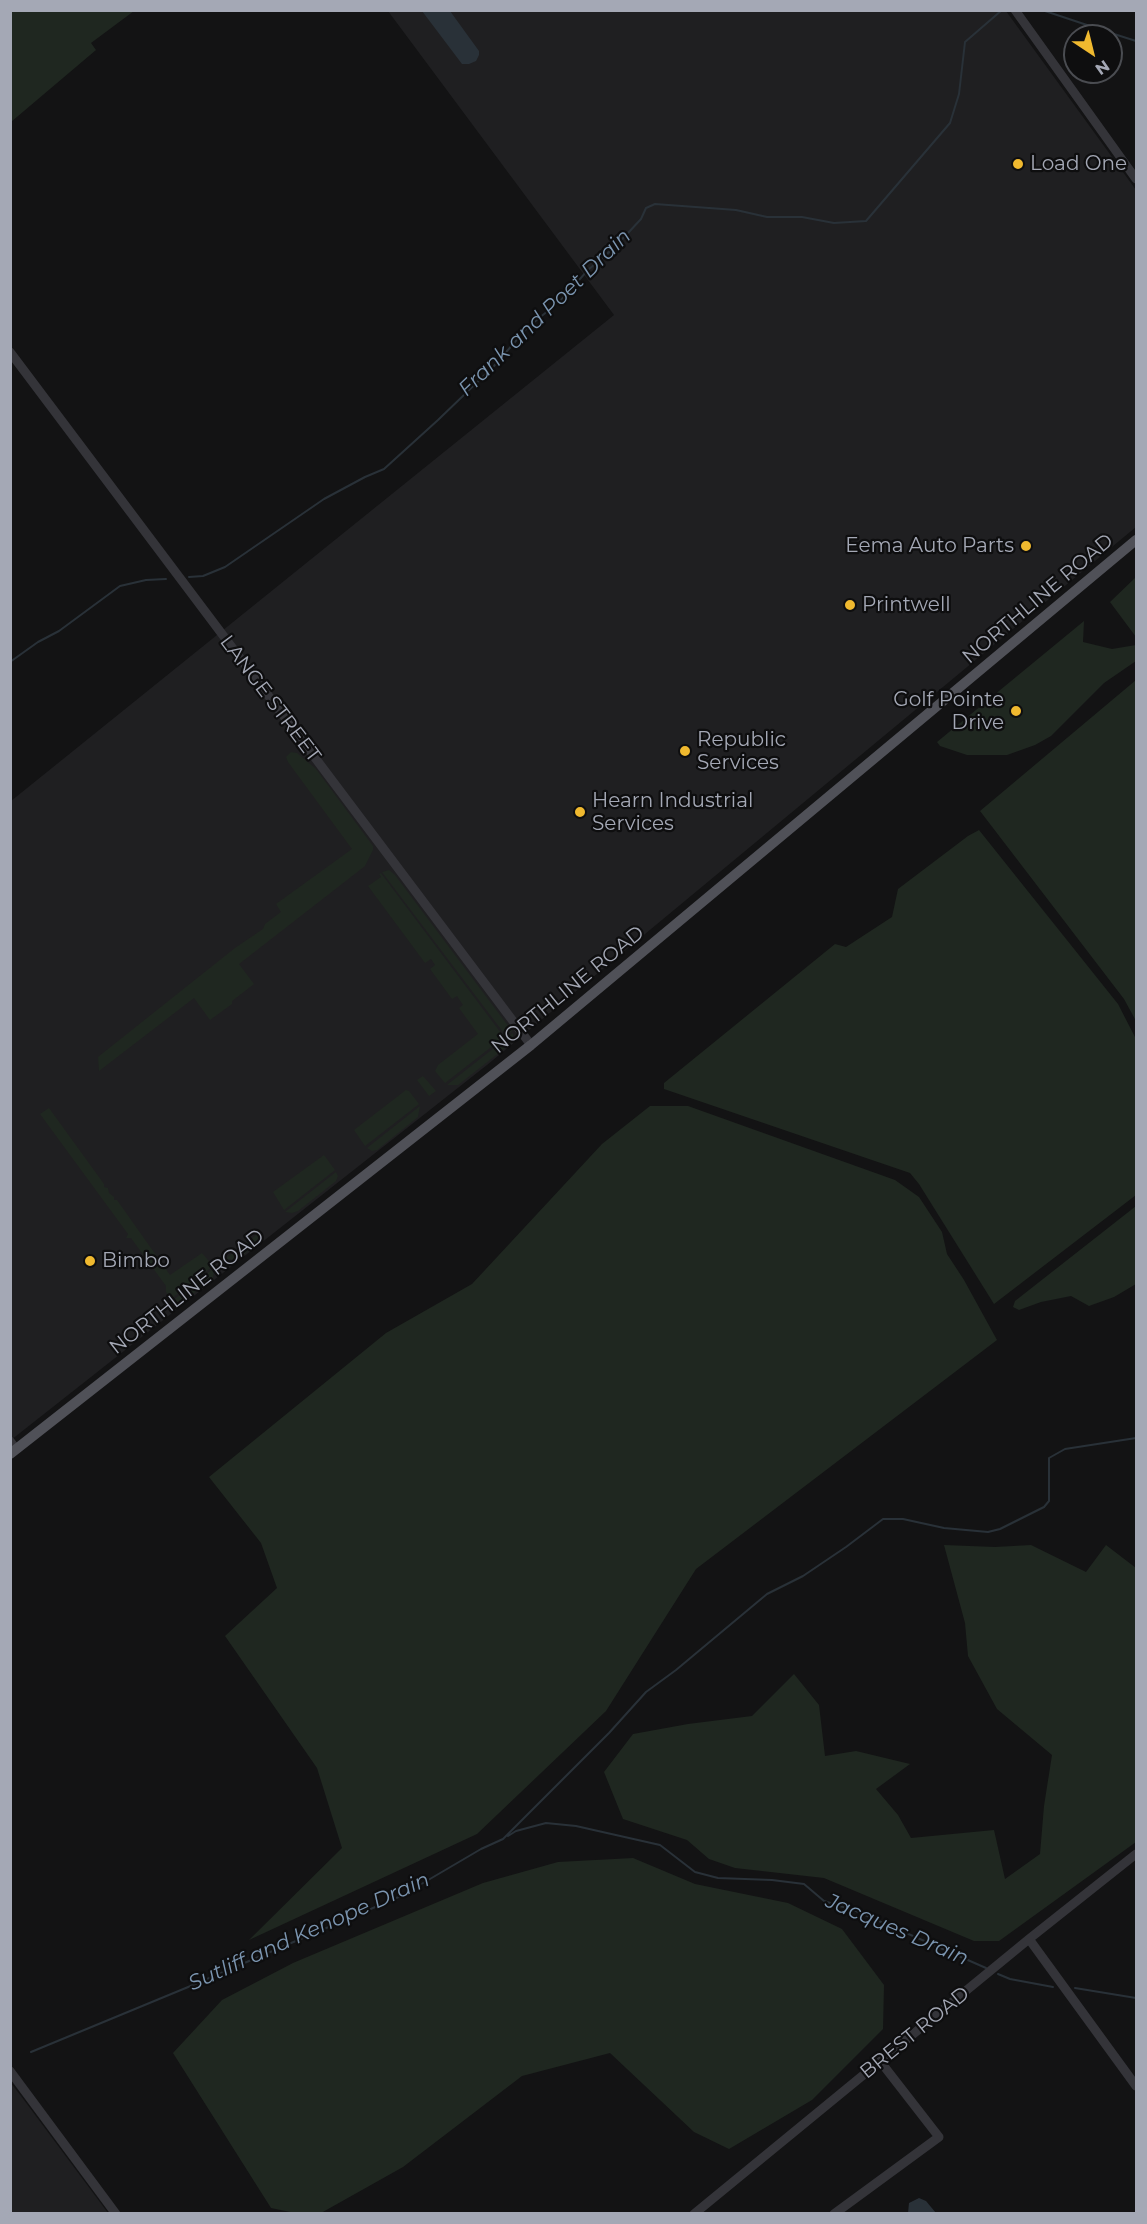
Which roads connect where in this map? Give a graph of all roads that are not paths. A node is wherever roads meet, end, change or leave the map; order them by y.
1 (1015, 10) edge
2 (1137, 179) edge
3 (10, 352) edge
4 (1137, 540) edge
5 (531, 1045) junction
6 (12, 1448) edge
7 (1137, 1854) edge
8 (1029, 1939) junction
9 (880, 2061) junction
10 (10, 2070) edge
11 (1137, 2086) edge
12 (116, 2214) edge
13 (694, 2214) edge
14 (834, 2214) edge

1 - 2 street
3 - 5 street, LANGE STREET
4 - 5 main road, NORTHLINE ROAD
5 - 6 main road, NORTHLINE ROAD
7 - 8 street, BREST ROAD
8 - 9 street, BREST ROAD
8 - 11 street
9 - 13 street, BREST ROAD
9 - 14 street
10 - 12 street

